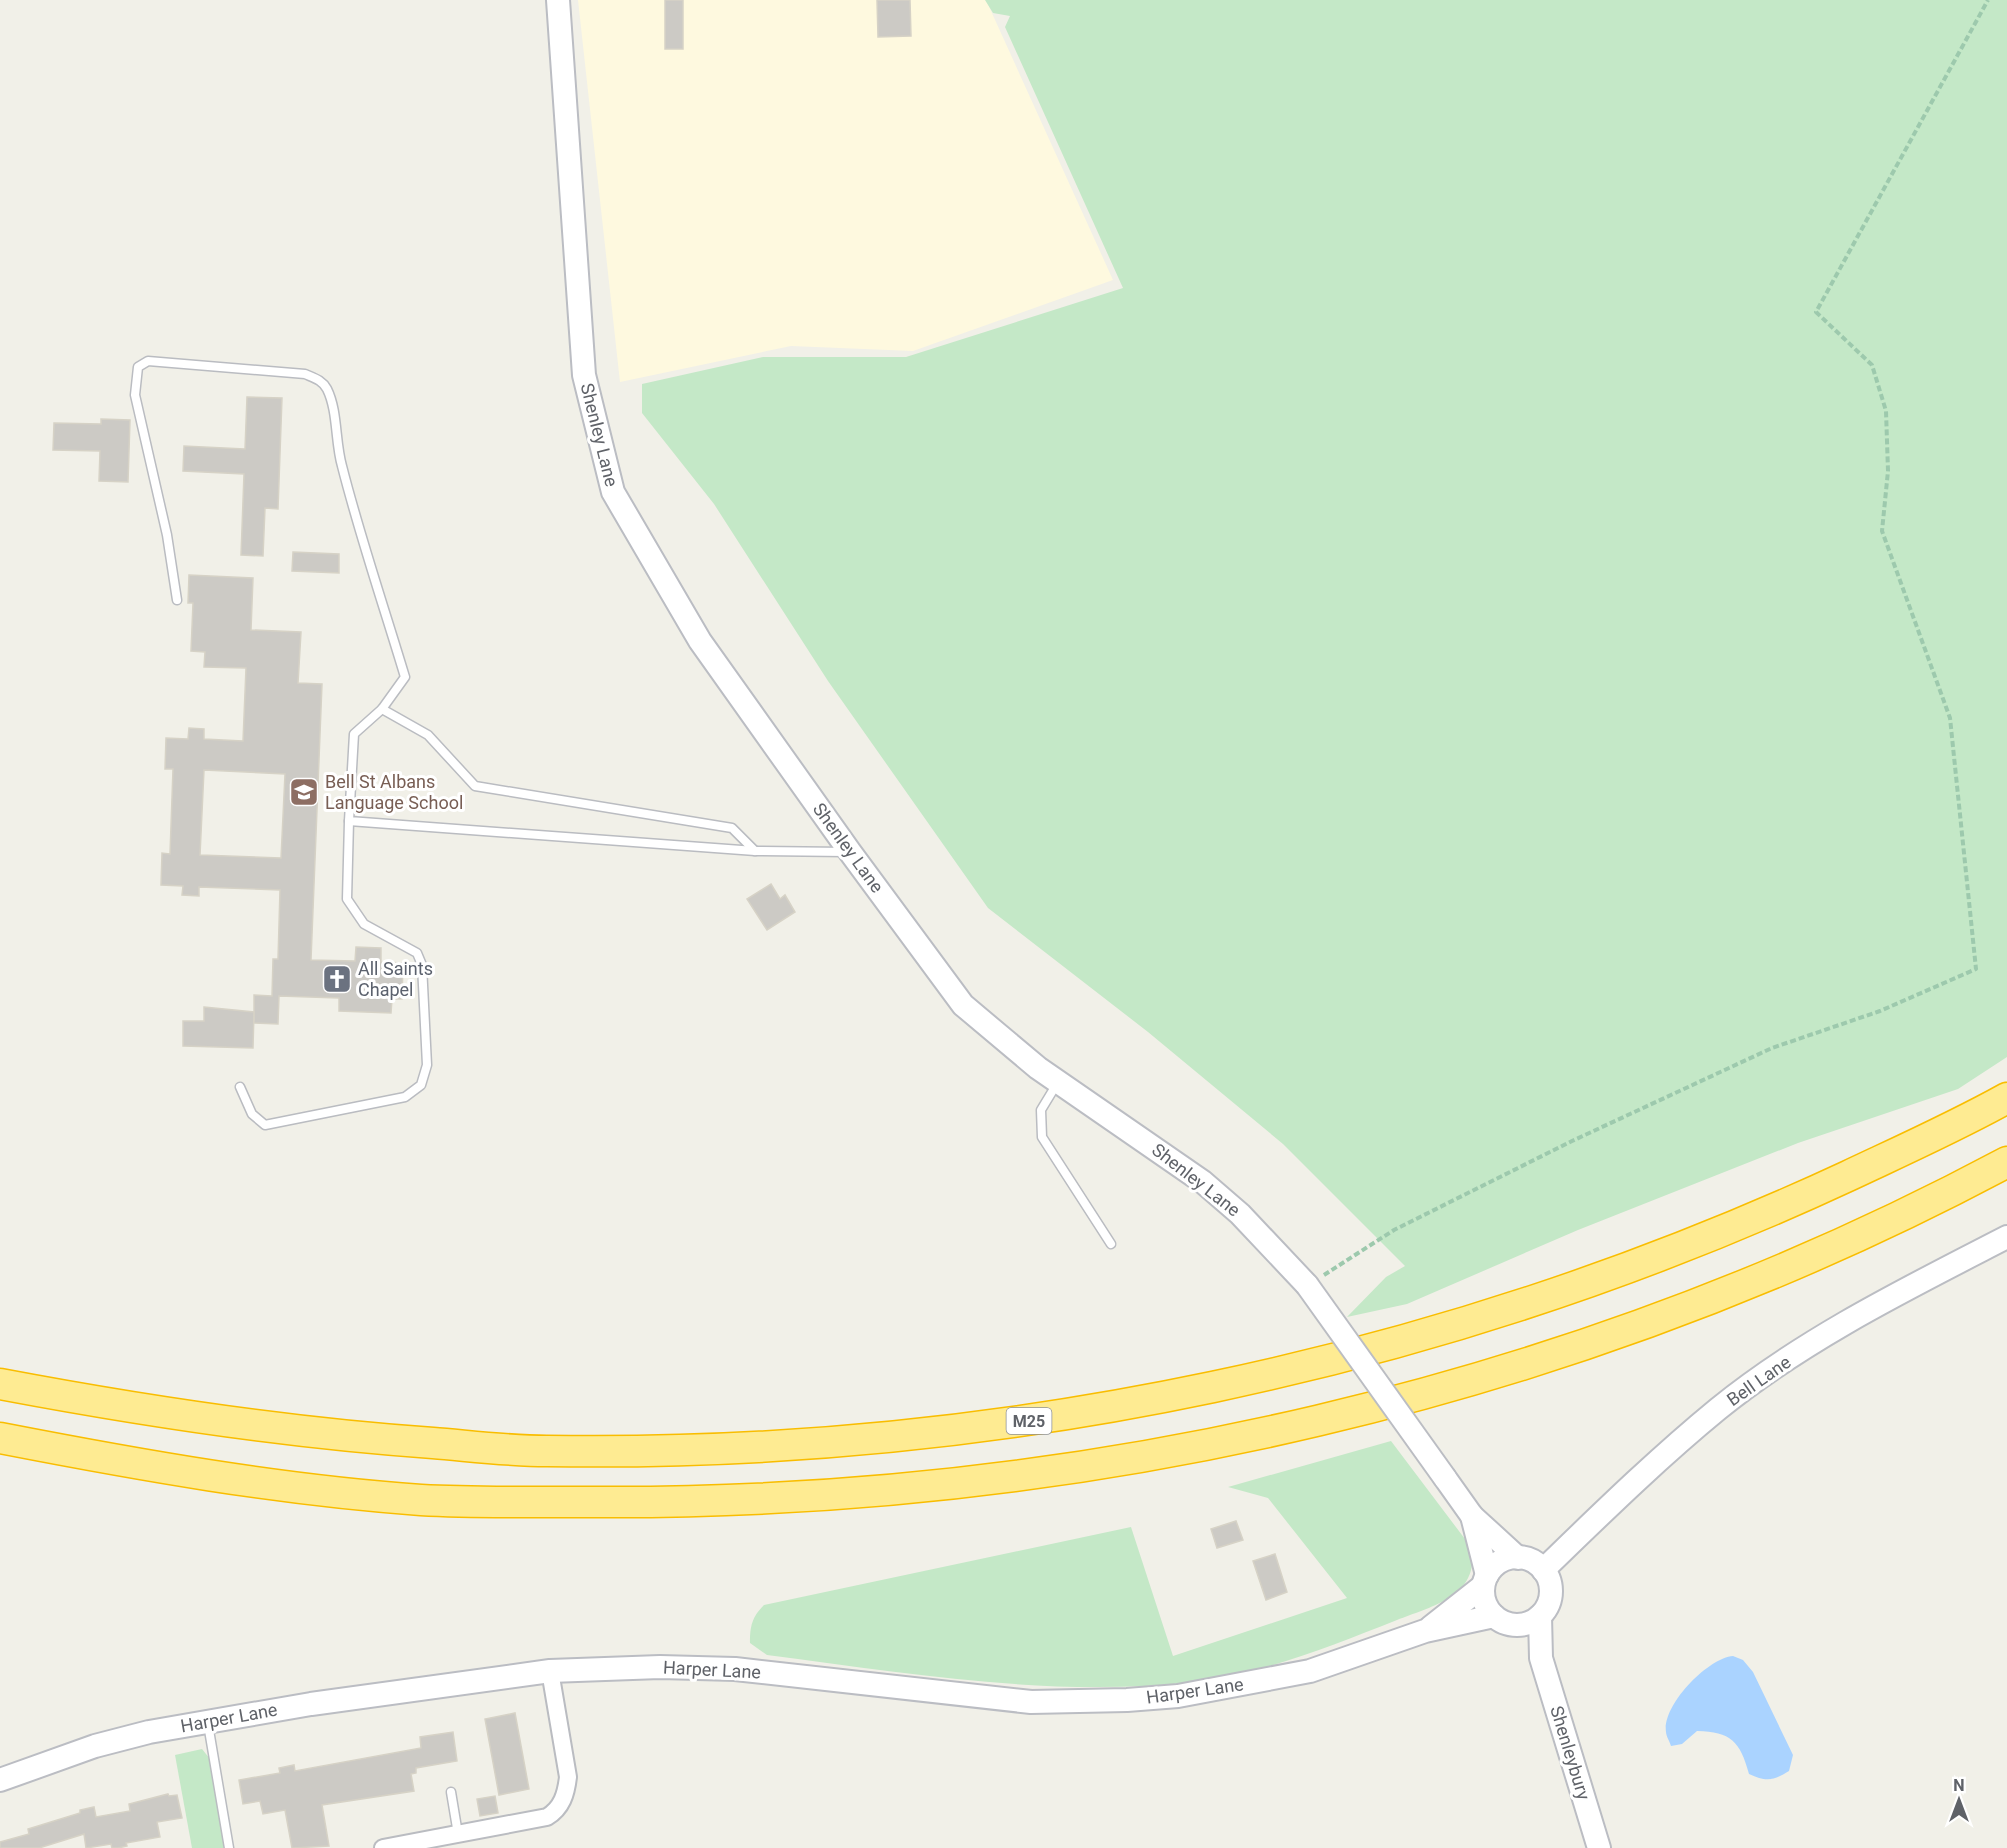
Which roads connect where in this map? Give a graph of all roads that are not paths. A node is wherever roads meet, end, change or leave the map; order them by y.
1 (558, 0) edge
2 (177, 600) dead end
3 (382, 709) junction
4 (349, 821) junction
5 (755, 851) junction
6 (850, 852) junction
7 (1058, 1082) junction
8 (240, 1086) dead end
9 (2007, 1098) edge
10 (2007, 1162) edge
11 (2007, 1237) edge
12 (1111, 1244) dead end
13 (0, 1384) edge
14 (0, 1438) edge
15 (1472, 1516) junction
16 (1518, 1558) junction
17 (1544, 1570) junction
18 (1485, 1581) junction
19 (1540, 1616) junction
20 (1504, 1621) junction
21 (1425, 1631) junction
22 (1541, 1658) junction
23 (550, 1671) junction
24 (207, 1720) junction
25 (0, 1780) edge
26 (451, 1792) dead end
27 (458, 1834) junction
28 (414, 1845) edge
29 (229, 1848) edge
30 (382, 1848) edge
31 (1599, 1848) edge

1 - 6 main road, Shenley Lane
2 - 3 lane
3 - 4 lane
3 - 5 lane
4 - 5 lane
4 - 8 lane
5 - 6 lane
6 - 7 main road, Shenley Lane
7 - 12 lane
7 - 15 main road, Shenley Lane, bridge
9 - 13 highway, M25
10 - 14 highway
11 - 17 main road, Bell Lane
15 - 16 main road, Shenley Lane
15 - 18 main road, Shenley Lane
16 - 17 main road
16 - 18 main road
17 - 19 main road
18 - 20 main road
18 - 21 main road, Harper Lane
19 - 20 main road
19 - 22 main road, Shenleybury
20 - 21 main road, Harper Lane
20 - 22 main road, Shenleybury
21 - 23 main road, Harper Lane
22 - 31 main road, Shenleybury
23 - 24 main road, Harper Lane
23 - 27 street
24 - 25 main road, Harper Lane
24 - 29 lane
26 - 27 lane
27 - 28 street
28 - 30 street

